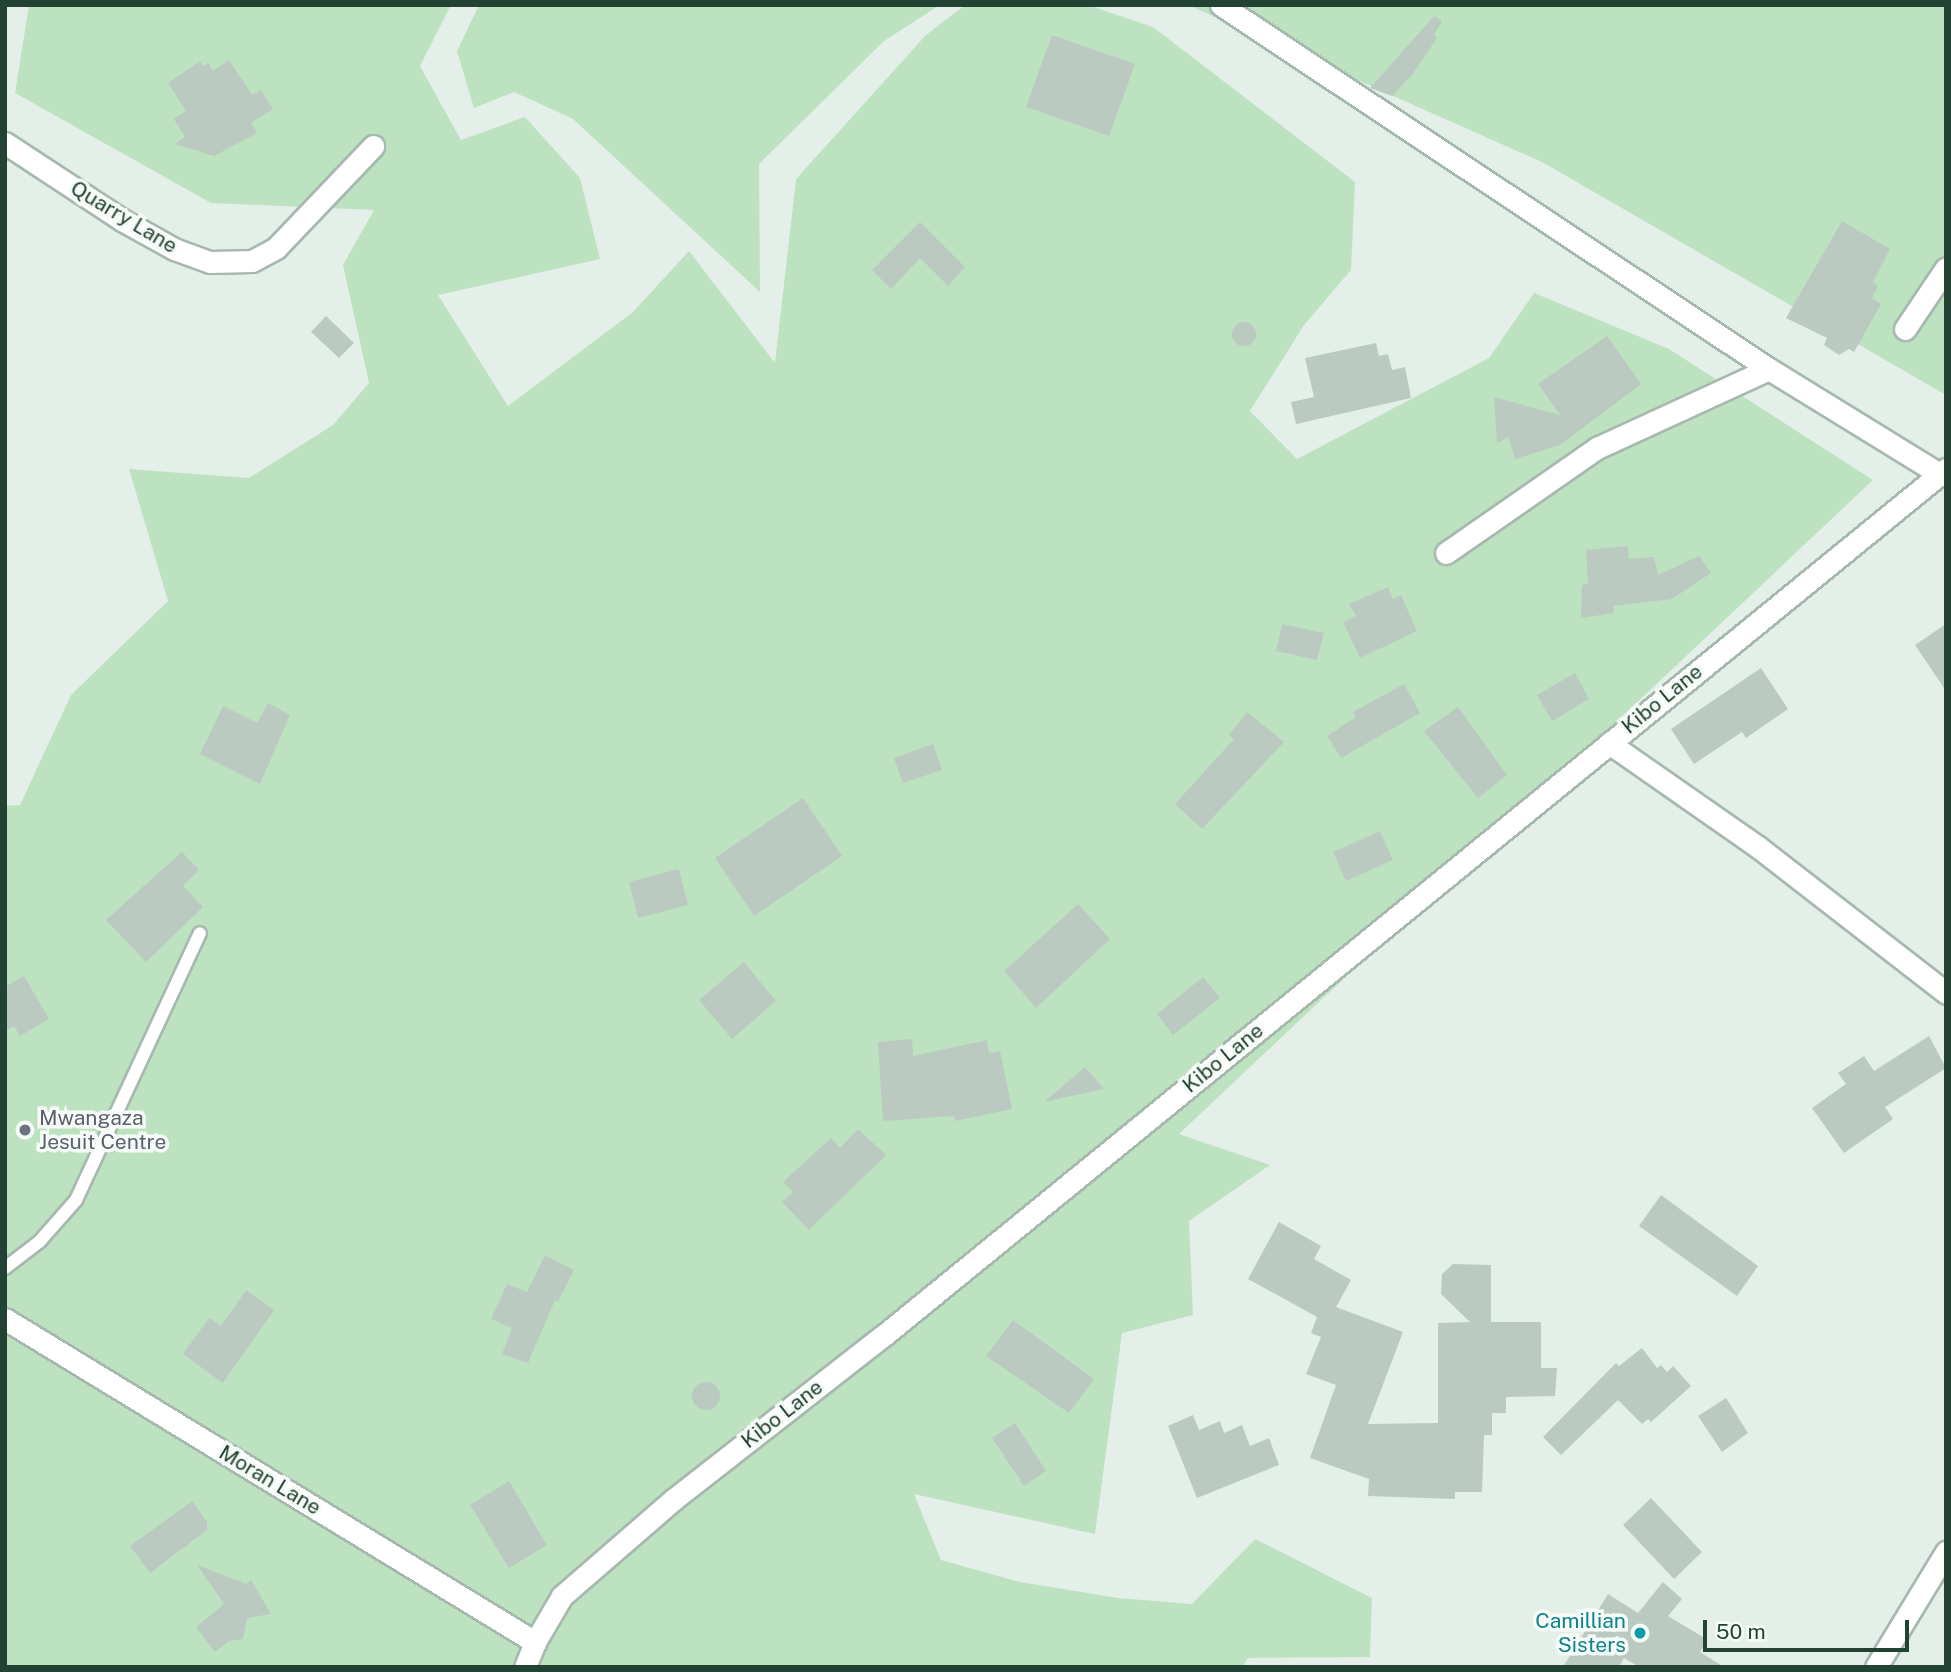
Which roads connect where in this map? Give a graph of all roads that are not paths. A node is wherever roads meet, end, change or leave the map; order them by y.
1 (1221, 5) edge
2 (5, 143) edge
3 (373, 146) dead end
4 (1946, 268) edge
5 (1905, 329) dead end
6 (1769, 369) junction
7 (1943, 472) edge
8 (1446, 553) dead end
9 (1609, 743) junction
10 (200, 933) dead end
11 (1946, 993) edge
12 (5, 1268) edge
13 (5, 1319) edge
14 (1946, 1552) edge
15 (535, 1642) junction
16 (526, 1667) edge
17 (1876, 1667) edge

1 - 6 street
2 - 3 street, Quarry Lane
4 - 5 street
6 - 7 street
6 - 8 street
7 - 9 street, Kibo Lane
9 - 11 street
9 - 15 street, Kibo Lane
10 - 12 lane
13 - 15 street, Moran Lane
14 - 17 street
15 - 16 street, Kibo Lane

